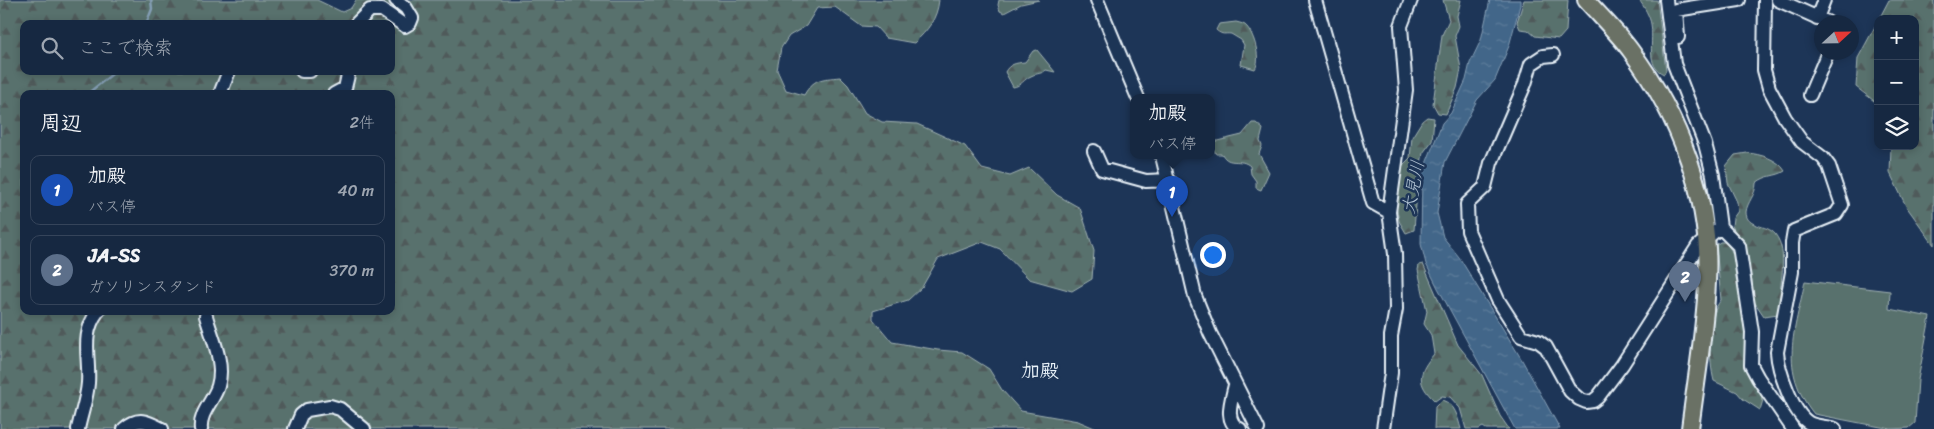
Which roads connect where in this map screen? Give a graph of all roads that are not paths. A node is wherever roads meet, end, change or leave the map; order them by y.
1 (396, 0) edge
2 (1097, 0) edge
3 (1315, 0) edge
4 (1411, 0) edge
5 (1586, 0) edge
6 (1666, 0) edge
7 (1739, 0) edge
8 (1765, 0) edge
9 (1778, 0) edge
10 (1824, 0) edge
11 (1822, 15) edge
12 (1814, 16) edge
13 (360, 20) edge
14 (1553, 56) dead end
15 (1825, 60) edge
16 (1674, 64) junction
17 (227, 75) edge
18 (348, 75) edge
19 (222, 90) edge
20 (341, 90) edge
21 (1136, 94) edge
22 (1810, 95) dead end
23 (1094, 150) dead end
24 (1163, 159) edge
25 (1169, 180) junction
26 (1389, 212) junction
27 (1720, 228) junction
28 (1706, 237) junction
29 (95, 315) edge
30 (206, 316) dead end
31 (1235, 385) junction
32 (78, 429) edge
33 (124, 429) edge
34 (162, 429) edge
35 (201, 429) edge
36 (295, 429) edge
37 (364, 429) edge
38 (1240, 429) edge
39 (1258, 429) edge
40 (1383, 429) edge
41 (1690, 429) edge
42 (1793, 429) edge
43 (1835, 429) edge

1 - 13 street
2 - 21 street
3 - 26 street
4 - 26 street
5 - 28 main road
6 - 16 street
7 - 16 street
8 - 43 street
9 - 12 street
10 - 11 street
14 - 28 street
15 - 22 street
16 - 27 street
17 - 19 street
18 - 20 street
23 - 25 street
24 - 25 street
25 - 31 street
26 - 40 street
27 - 28 street
27 - 42 street
28 - 41 main road
29 - 32 street
30 - 35 street
31 - 38 street
31 - 39 street
33 - 34 street
36 - 37 street

